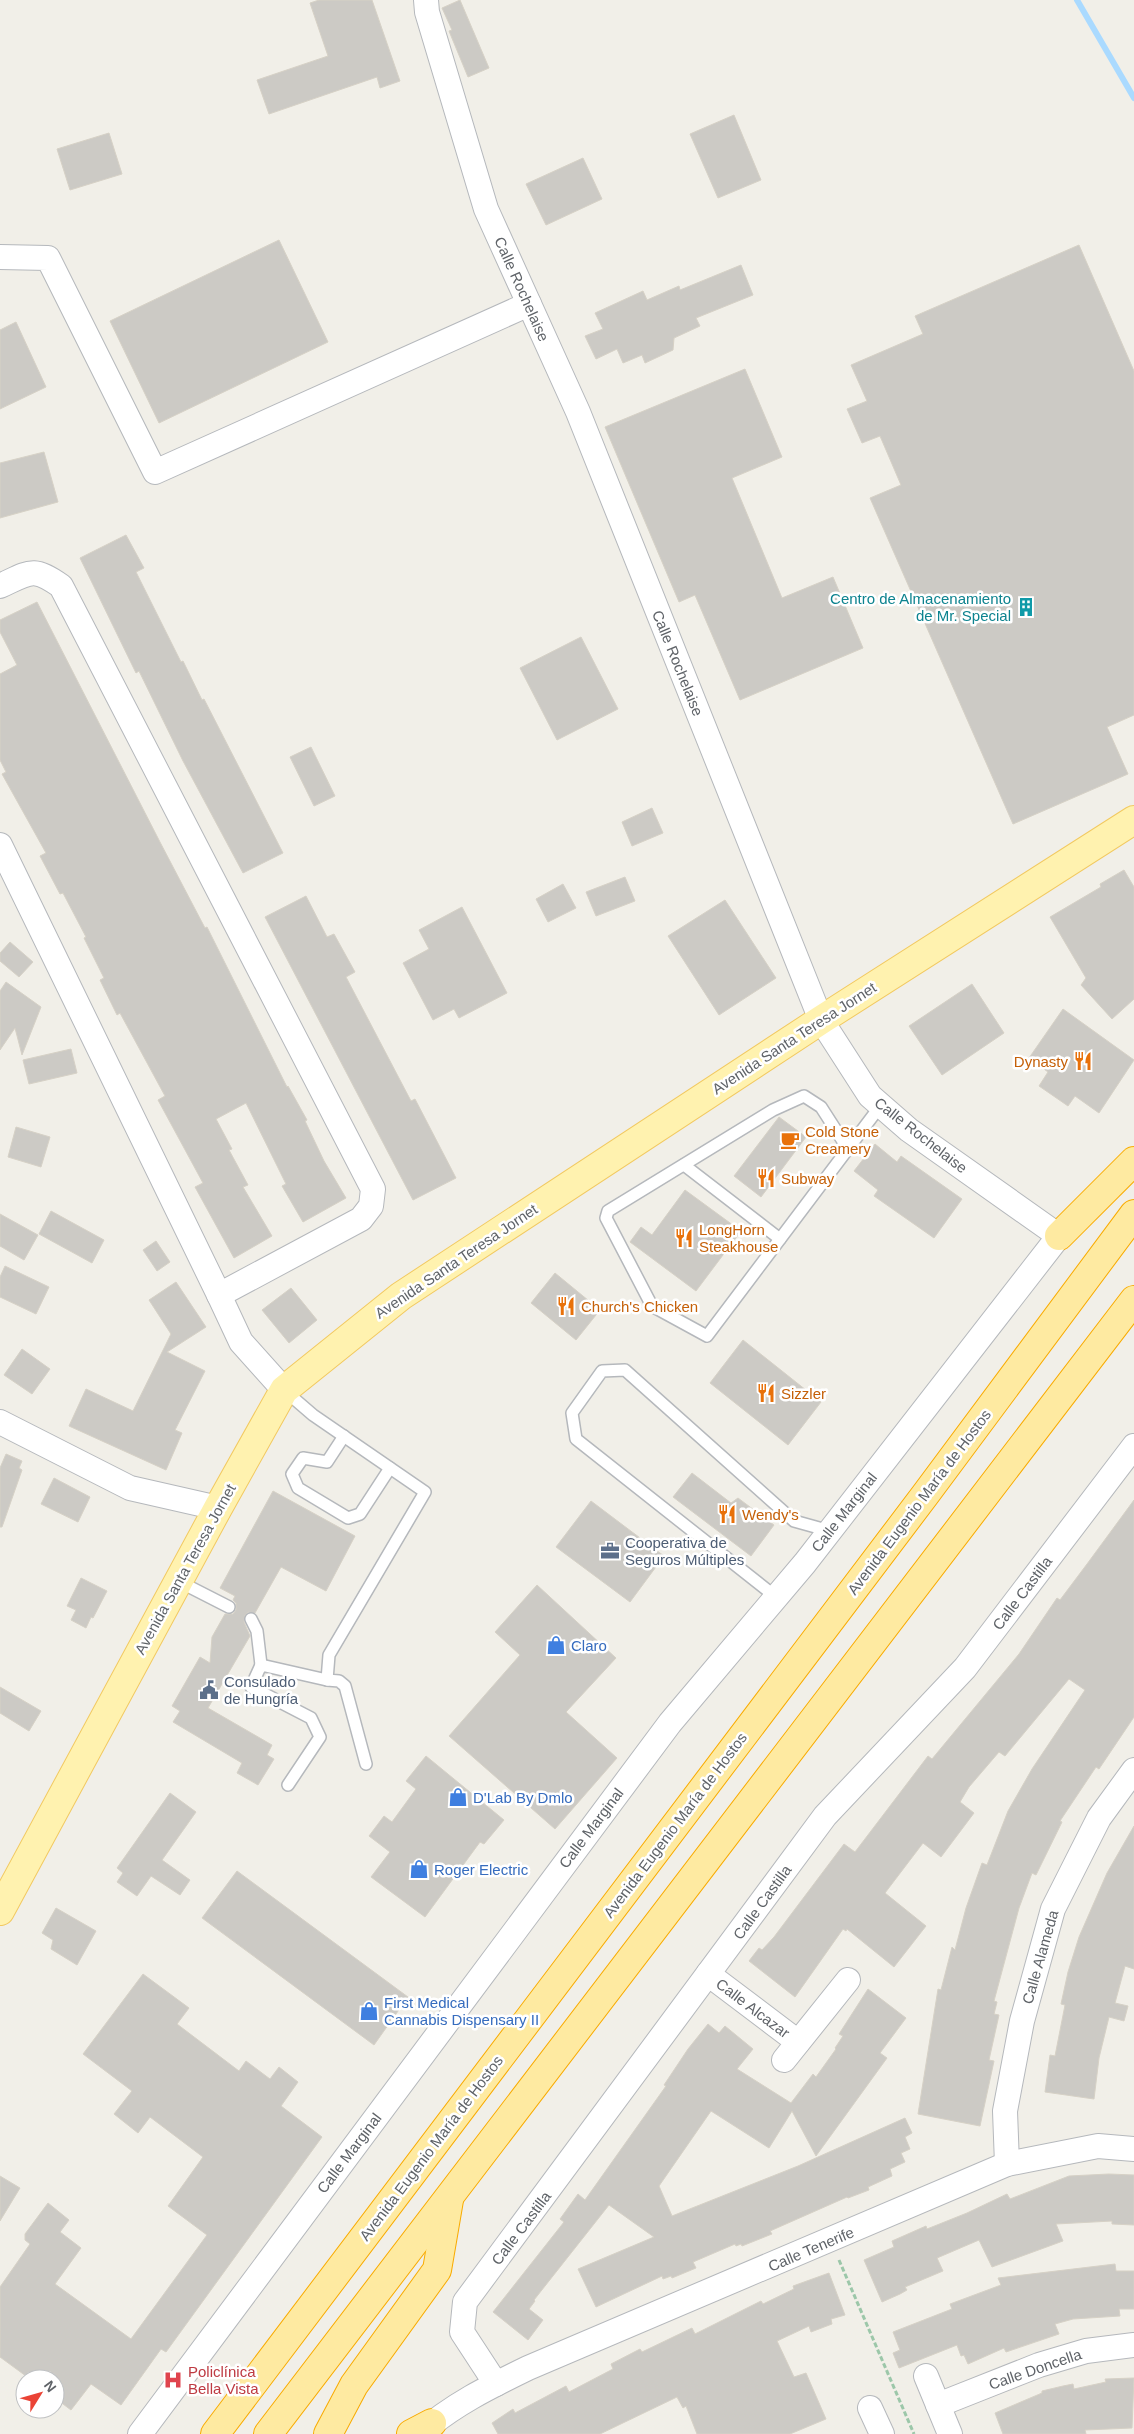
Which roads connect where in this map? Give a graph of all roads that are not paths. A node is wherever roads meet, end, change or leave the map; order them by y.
1 (426, 0) edge
2 (0, 257) edge
3 (529, 304) junction
4 (0, 586) edge
5 (1134, 820) edge
6 (0, 845) edge
7 (821, 1020) junction
8 (881, 1105) junction
9 (848, 1149) junction
10 (1134, 1161) edge
11 (684, 1165) junction
12 (1134, 1214) edge
13 (1059, 1236) junction
14 (780, 1239) junction
15 (219, 1295) junction
16 (1134, 1300) edge
17 (284, 1390) junction
18 (0, 1422) edge
19 (344, 1436) junction
20 (1134, 1446) edge
21 (390, 1468) junction
22 (218, 1508) junction
23 (830, 1531) junction
24 (178, 1581) junction
25 (776, 1597) junction
26 (229, 1607) dead end
27 (251, 1619) dead end
28 (261, 1665) junction
29 (327, 1680) junction
30 (366, 1764) dead end
31 (1134, 1770) edge
32 (288, 1785) dead end
33 (0, 1911) edge
34 (708, 1974) junction
35 (848, 1980) dead end
36 (1134, 2149) edge
37 (1007, 2164) junction
38 (450, 2196) junction
39 (1134, 2345) edge
40 (926, 2376) dead end
41 (496, 2384) junction
42 (938, 2405) junction
43 (870, 2408) dead end
44 (421, 2430) edge
45 (329, 2432) edge
46 (878, 2433) edge
47 (140, 2434) edge
48 (215, 2434) edge
49 (268, 2434) edge
50 (950, 2434) edge

1 - 3 street, Calle Rochelaise
2 - 3 street
3 - 7 street, Calle Rochelaise
4 - 15 street
5 - 7 main road, Avenida Santa Teresa Jornet
6 - 15 street
7 - 8 street, Calle Rochelaise
7 - 17 main road, Avenida Santa Teresa Jornet
8 - 9 lane
8 - 13 street, Calle Rochelaise
9 - 11 lane
9 - 14 lane
10 - 13 highway
11 - 14 lane
11 - 14 lane
12 - 48 highway, Avenida Eugenio María de Hostos
13 - 23 street, Calle Marginal
15 - 17 street
16 - 38 highway
17 - 19 lane
17 - 22 main road, Avenida Santa Teresa Jornet
18 - 22 street
19 - 21 lane
19 - 21 lane
20 - 34 street, Calle Castilla
21 - 29 lane
22 - 24 main road, Avenida Santa Teresa Jornet
23 - 25 street, Calle Marginal
23 - 25 lane
24 - 26 lane
24 - 33 main road, Avenida Santa Teresa Jornet
25 - 47 street, Calle Marginal
27 - 28 lane
28 - 29 lane
28 - 32 lane
29 - 30 lane
31 - 37 street, Calle Alameda
34 - 35 street, Calle Alcazar
34 - 41 street, Calle Castilla
36 - 37 street, Calle Tenerife
37 - 41 street, Calle Tenerife
38 - 45 highway
38 - 49 highway
39 - 42 street, Calle Doncella
40 - 42 street
41 - 44 street
42 - 50 street
43 - 46 street

